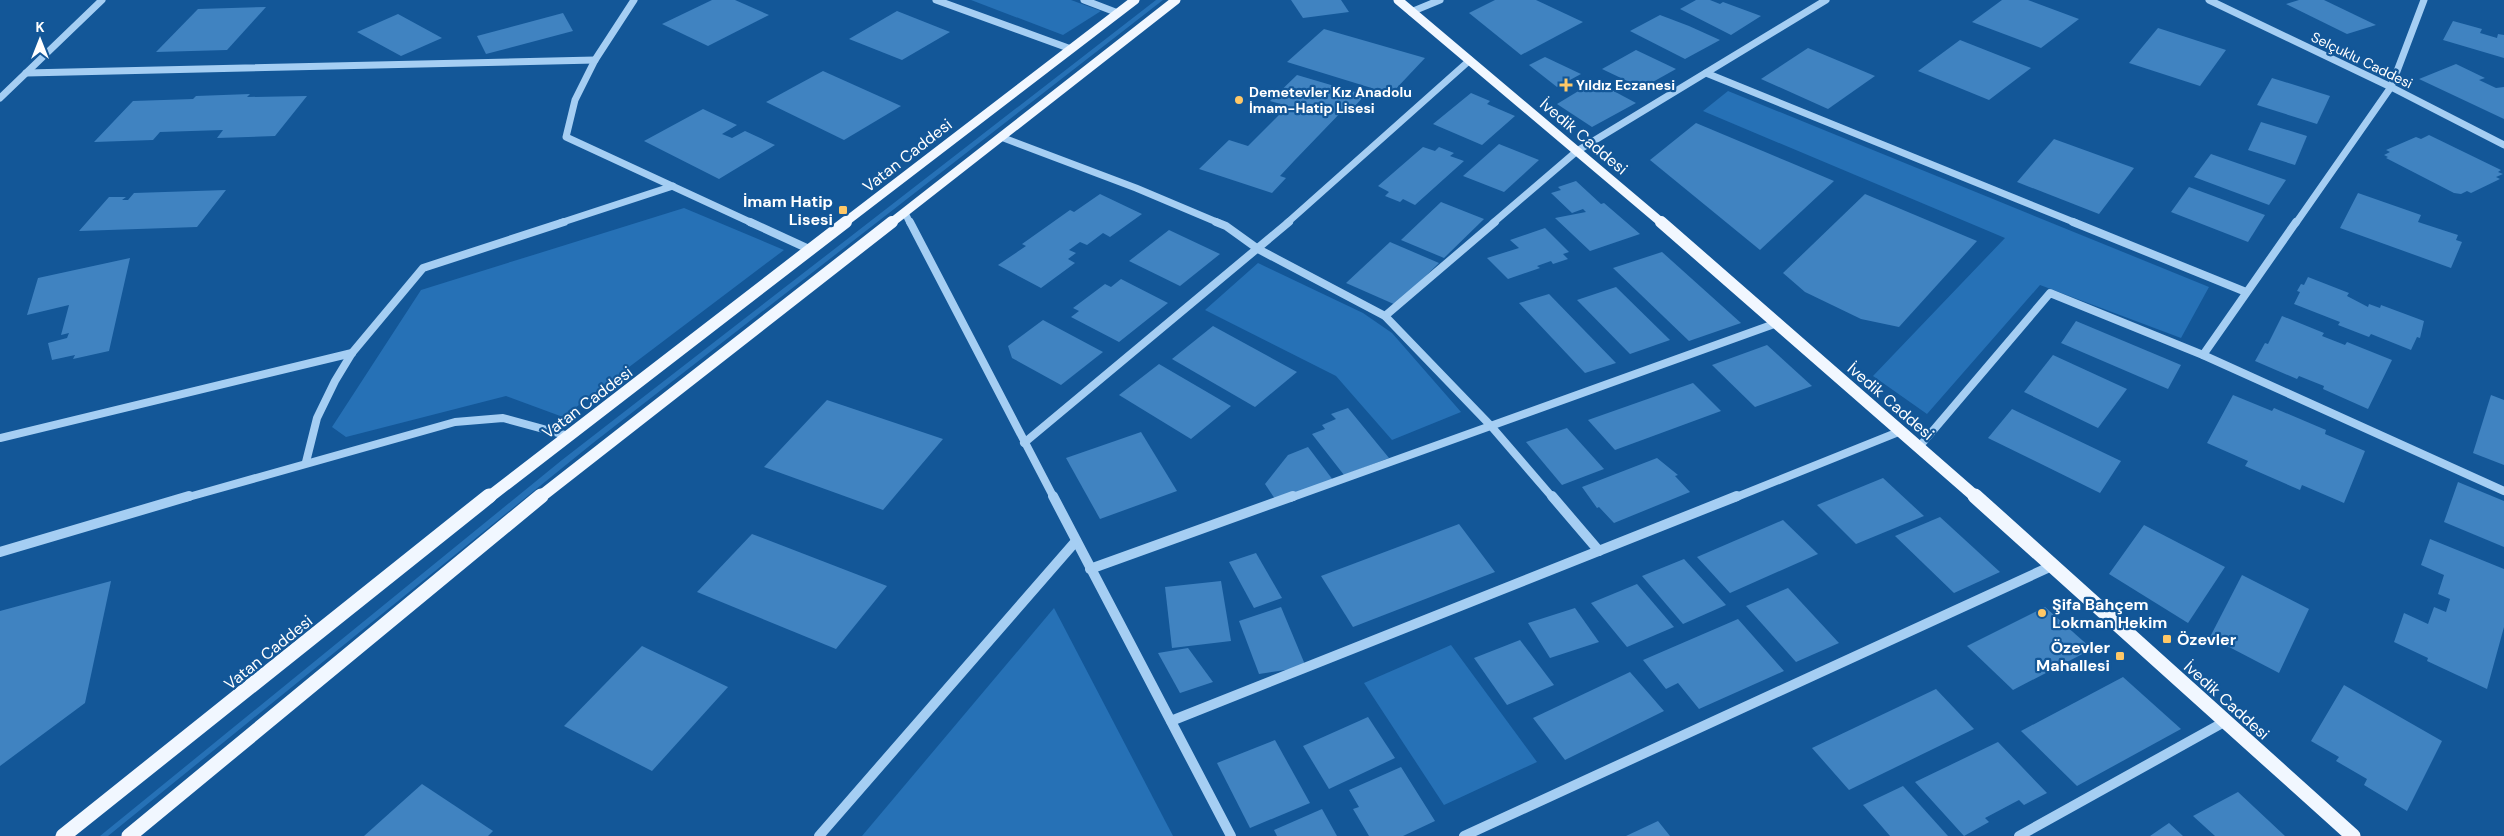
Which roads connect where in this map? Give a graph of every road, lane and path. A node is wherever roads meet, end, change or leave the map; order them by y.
1 (102, 0) edge
2 (634, 0) edge
3 (936, 0) edge
4 (1084, 0) edge
5 (1135, 0) edge
6 (1176, 0) edge
7 (1398, 0) edge
8 (1440, 0) edge
9 (1826, 0) edge
10 (2208, 0) edge
11 (2424, 0) edge
12 (1411, 12) junction
13 (1118, 13) junction
14 (1071, 50) junction
15 (594, 60) junction
16 (1470, 60) junction
17 (1706, 73) junction
18 (26, 74) junction
19 (2391, 87) junction
20 (0, 98) edge
21 (1001, 137) junction
22 (2504, 145) edge
23 (1576, 151) junction
24 (673, 186) junction
25 (905, 213) junction
26 (1258, 249) junction
27 (811, 250) junction
28 (2246, 292) junction
29 (1385, 316) junction
30 (1777, 323) junction
31 (352, 352) junction
32 (2202, 355) junction
33 (1491, 426) junction
34 (1901, 432) junction
35 (569, 436) junction
36 (0, 438) edge
37 (1024, 443) junction
38 (1919, 447) junction
39 (306, 462) junction
40 (2504, 490) edge
41 (1076, 541) junction
42 (1599, 551) junction
43 (0, 552) edge
44 (2054, 565) junction
45 (1090, 569) junction
46 (2226, 721) junction
47 (1171, 722) junction
48 (63, 836) edge
49 (129, 836) edge
50 (819, 836) edge
51 (1231, 836) edge
52 (1464, 836) edge
53 (2019, 836) edge
54 (2353, 836) edge

1 - 18 street
2 - 15 street
3 - 14 street
4 - 13 street
5 - 13 main road, Vatan Caddesi
6 - 21 main road
7 - 12 main road, İvedik Caddesi
8 - 12 street
9 - 17 street
10 - 19 street, Selçuklu Caddesi
11 - 19 street
12 - 16 main road, İvedik Caddesi
13 - 14 main road, Vatan Caddesi
14 - 27 main road, Vatan Caddesi
15 - 18 street
15 - 24 street
16 - 23 main road, İvedik Caddesi
16 - 26 street
17 - 23 street
17 - 28 street
18 - 20 street
19 - 22 street, Selçuklu Caddesi
19 - 28 street
21 - 25 main road
21 - 26 street
23 - 29 street
23 - 30 main road, İvedik Caddesi
24 - 27 street
24 - 31 street
25 - 37 street
25 - 49 main road
26 - 29 street
26 - 37 street
27 - 35 main road, Vatan Caddesi
28 - 32 street
29 - 33 street
30 - 33 street
30 - 34 main road, İvedik Caddesi
31 - 36 street
31 - 39 street
32 - 38 street
32 - 40 street
33 - 42 street
33 - 45 street
34 - 38 main road, İvedik Caddesi
34 - 42 street
35 - 39 street
35 - 48 main road, Vatan Caddesi
37 - 41 street
38 - 44 main road, İvedik Caddesi
39 - 43 street
41 - 45 street
41 - 50 street
42 - 47 street
44 - 46 main road, İvedik Caddesi
44 - 52 street
45 - 47 street
46 - 53 street
46 - 54 main road, İvedik Caddesi
47 - 51 street

